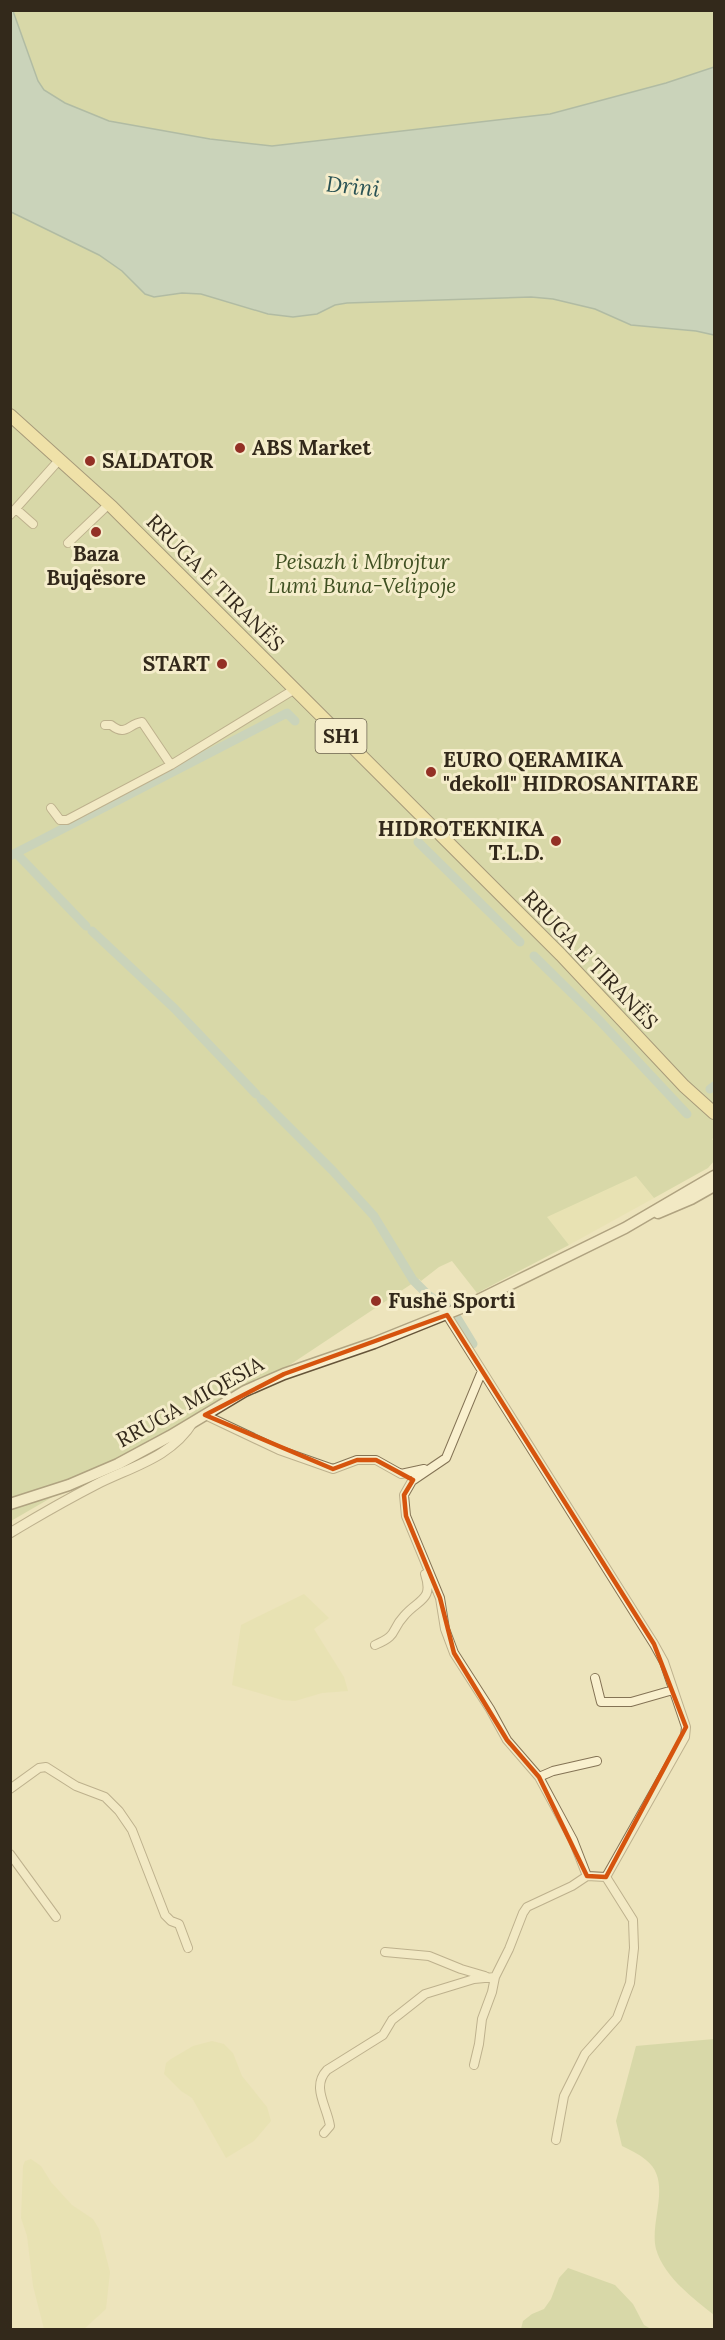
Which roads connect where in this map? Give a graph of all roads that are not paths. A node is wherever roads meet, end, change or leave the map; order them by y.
1 (10, 415) edge
2 (60, 459) junction
3 (109, 504) junction
4 (13, 512) edge
5 (33, 524) dead end
6 (68, 543) dead end
7 (295, 689) junction
8 (105, 725) dead end
9 (171, 765) junction
10 (51, 808) dead end
11 (704, 1105) junction
12 (714, 1113) edge
13 (714, 1124) edge
14 (714, 1176) edge
15 (714, 1186) edge
16 (644, 1218) junction
17 (449, 1314) junction
18 (482, 1371) junction
19 (205, 1415) junction
20 (194, 1422) junction
21 (429, 1468) junction
22 (10, 1504) edge
23 (10, 1533) edge
24 (423, 1557) junction
25 (375, 1645) dead end
26 (595, 1678) dead end
27 (673, 1690) junction
28 (597, 1761) dead end
29 (539, 1777) junction
30 (10, 1789) edge
31 (10, 1854) edge
32 (587, 1876) junction
33 (606, 1877) junction
34 (56, 1917) dead end
35 (188, 1948) dead end
36 (385, 1952) dead end
37 (492, 1976) junction
38 (474, 2065) dead end
39 (324, 2133) dead end
40 (556, 2140) dead end

1 - 2 main road, RRUGA E TIRANËS / SH1
2 - 3 main road, RRUGA E TIRANËS / SH1
2 - 4 street
3 - 6 street
3 - 7 main road, RRUGA E TIRANËS / SH1
4 - 5 street
7 - 9 street
7 - 11 main road, RRUGA E TIRANËS / SH1
8 - 9 street
9 - 10 street
11 - 12 main road, SH1
11 - 13 main road
14 - 16 main road, RRUGA MIQESIA
15 - 16 main road, RRUGA MIQESIA
16 - 17 main road, RRUGA MIQESIA
17 - 18 street
17 - 19 main road, RRUGA MIQESIA
18 - 21 street
18 - 27 street
19 - 20 main road, RRUGA MIQESIA
19 - 21 street
20 - 22 main road, RRUGA MIQESIA
20 - 23 street
21 - 24 street
24 - 25 street
24 - 29 street
26 - 27 street
27 - 33 street
28 - 29 street
29 - 32 street
30 - 35 street
31 - 34 street
32 - 33 street
32 - 37 street
33 - 40 street
36 - 37 street
37 - 38 street
37 - 39 street

